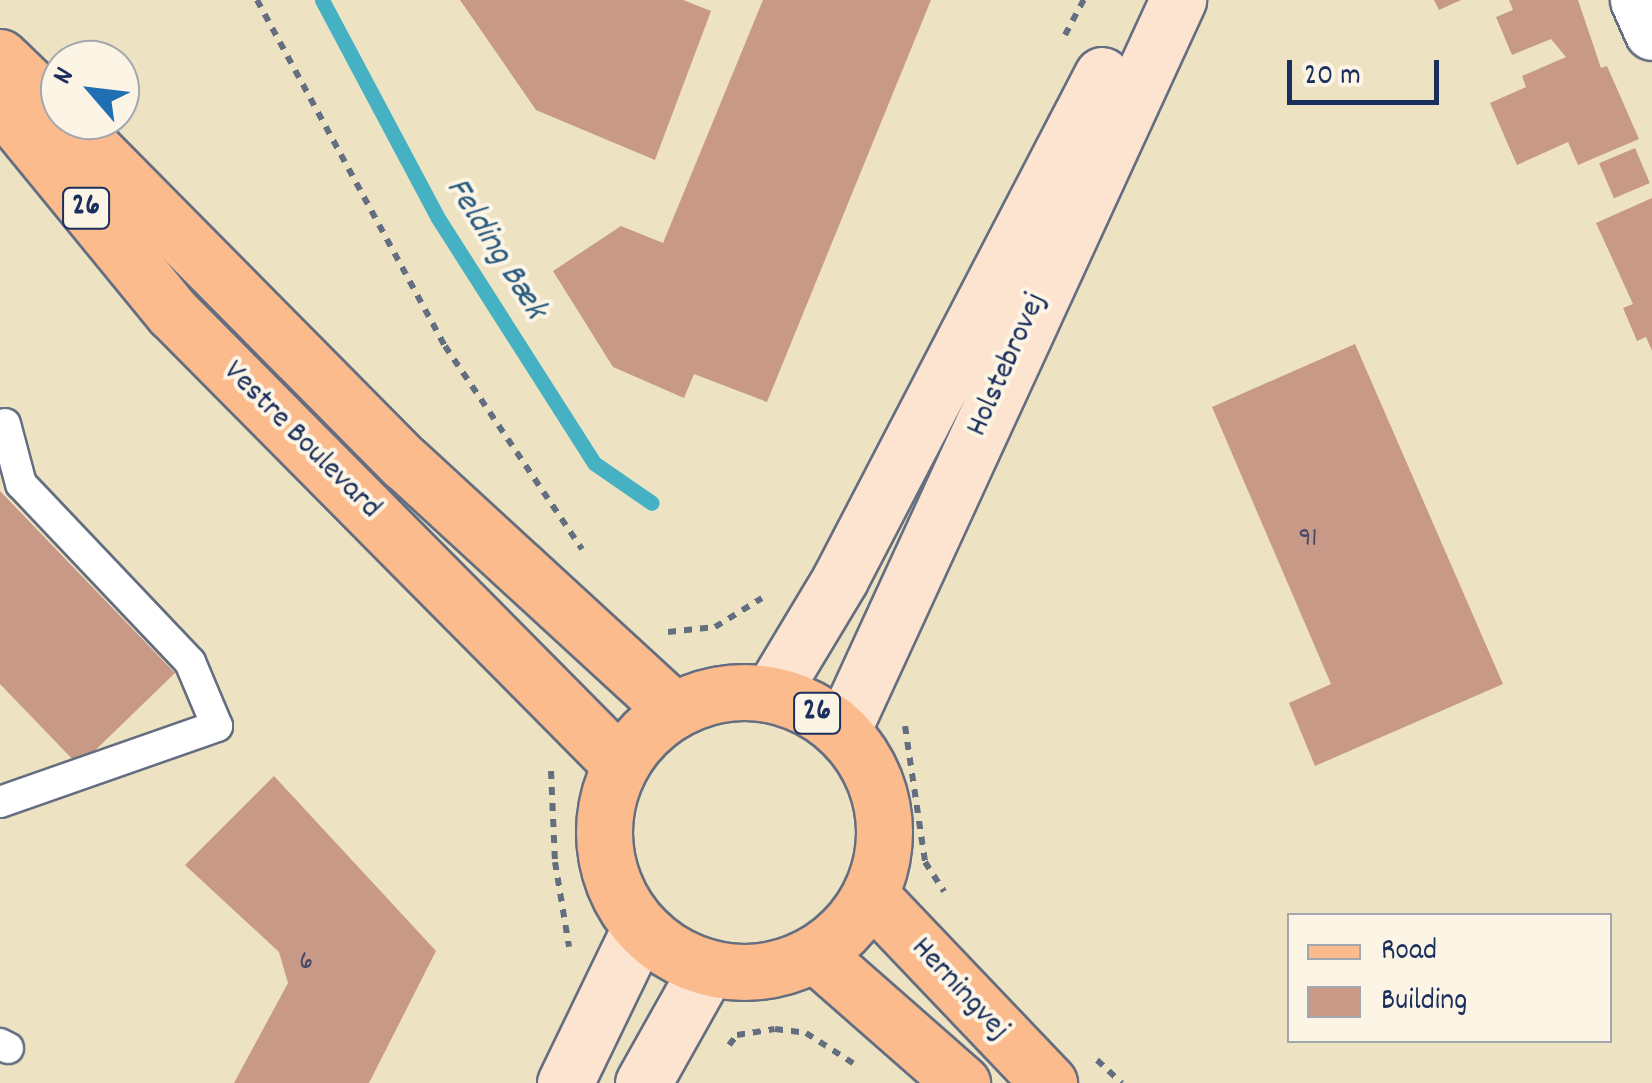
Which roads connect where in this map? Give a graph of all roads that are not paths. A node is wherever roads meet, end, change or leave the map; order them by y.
1 (1139, 0) edge
2 (1178, 0) edge
3 (1638, 0) edge
4 (1652, 32) edge
5 (0, 57) edge
6 (40, 96) edge
7 (0, 102) edge
8 (83, 140) edge
9 (5, 424) dead end
10 (771, 694) junction
11 (674, 710) junction
12 (842, 732) junction
13 (620, 764) junction
14 (0, 802) edge
15 (870, 895) junction
16 (640, 928) junction
17 (815, 954) junction
18 (707, 969) junction
19 (565, 1083) edge
20 (643, 1083) edge
21 (962, 1083) edge
22 (1049, 1083) edge

1 - 10 street, Holstebrovej
2 - 12 street, Holstebrovej
3 - 4 street
5 - 6 main road, Vestre Boulevard / 26
7 - 13 main road, Vestre Boulevard / 26
8 - 11 main road, Vestre Boulevard / 26
9 - 14 lane
10 - 11 main road, 26
10 - 12 main road, 26
11 - 13 main road, 26
12 - 15 main road, 26
13 - 16 main road, 26
15 - 17 main road, 26
15 - 22 main road, Herningvej
16 - 18 main road, 26
16 - 19 street
17 - 18 main road, 26
17 - 21 main road, Herningvej
18 - 20 street

